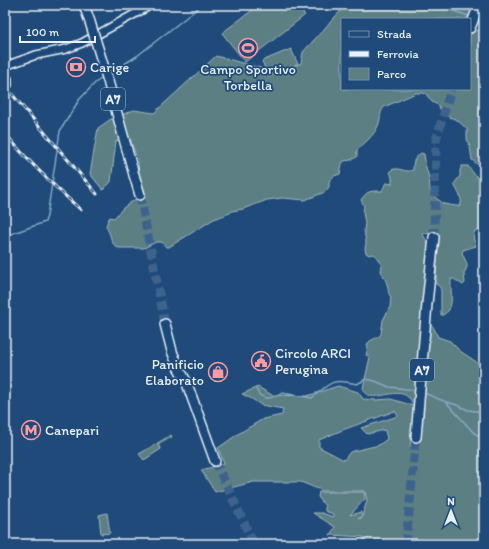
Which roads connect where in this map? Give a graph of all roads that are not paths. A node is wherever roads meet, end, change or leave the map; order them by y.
1 (84, 5) edge
2 (151, 5) edge
3 (479, 5) edge
4 (471, 25) edge
5 (5, 66) edge
6 (5, 76) edge
7 (8, 85) dead end
8 (140, 195) tunnel mouth
9 (434, 237) tunnel mouth
10 (165, 324) tunnel mouth
11 (416, 437) tunnel mouth
12 (215, 461) tunnel mouth

1 - 8 highway, A7, bridge
2 - 5 street
3 - 4 highway
6 - 7 street
9 - 11 highway, A7
10 - 12 highway

